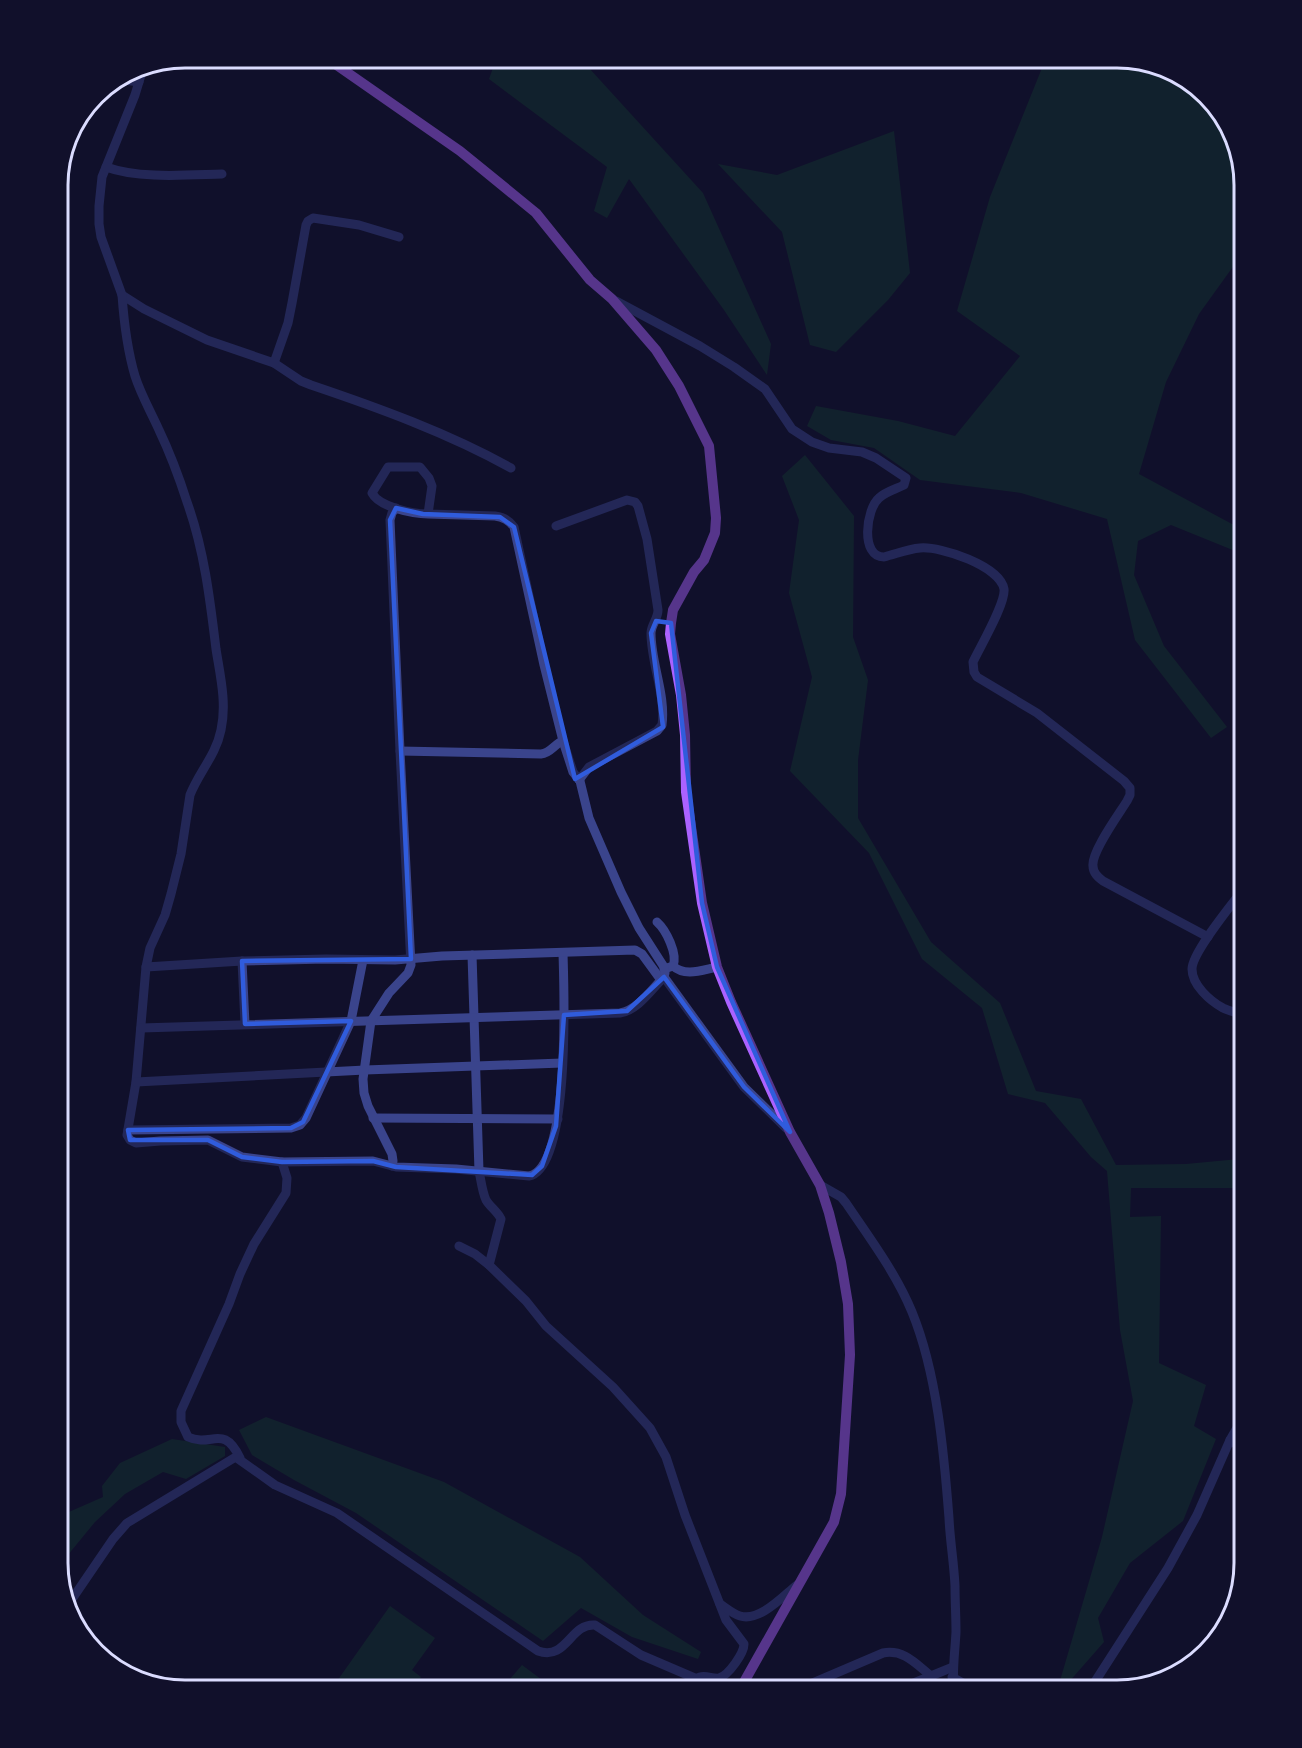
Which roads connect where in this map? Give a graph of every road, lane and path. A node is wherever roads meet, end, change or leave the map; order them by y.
1 (340, 68) edge
2 (141, 77) edge
3 (131, 81) edge
4 (139, 82) junction
5 (106, 167) junction
6 (222, 174) dead end
7 (399, 237) dead end
8 (122, 295) junction
9 (612, 299) junction
10 (274, 363) junction
11 (511, 468) dead end
12 (396, 508) junction
13 (428, 514) junction
14 (556, 526) dead end
15 (656, 621) junction
16 (670, 623) junction
17 (563, 741) junction
18 (400, 751) junction
19 (579, 780) junction
20 (1234, 902) edge
21 (657, 922) dead end
22 (1208, 937) junction
23 (563, 953) junction
24 (472, 956) junction
25 (411, 959) junction
26 (363, 960) junction
27 (242, 961) junction
28 (146, 967) junction
29 (717, 967) junction
30 (666, 973) junction
31 (1234, 1012) edge
32 (564, 1015) junction
33 (474, 1017) junction
34 (351, 1021) junction
35 (371, 1021) junction
36 (245, 1024) junction
37 (141, 1028) junction
38 (562, 1063) junction
39 (476, 1066) junction
40 (364, 1070) junction
41 (327, 1073) junction
42 (136, 1082) junction
43 (477, 1117) junction
44 (373, 1118) junction
45 (558, 1119) junction
46 (128, 1130) junction
47 (790, 1132) junction
48 (282, 1162) junction
49 (392, 1166) junction
50 (479, 1171) junction
51 (820, 1185) junction
52 (459, 1246) dead end
53 (489, 1265) junction
54 (1234, 1433) edge
55 (1230, 1440) junction
56 (1234, 1443) edge
57 (240, 1458) junction
58 (801, 1582) junction
59 (73, 1598) edge
60 (719, 1603) junction
61 (953, 1672) junction
62 (931, 1676) junction
63 (688, 1680) edge
64 (699, 1680) edge
65 (745, 1680) edge
66 (819, 1680) edge
67 (921, 1680) edge
68 (953, 1680) edge
69 (963, 1680) edge
70 (1096, 1680) edge

1 - 9 main road
2 - 4 street
3 - 4 street
4 - 5 street
5 - 6 street
5 - 8 street
7 - 10 street
8 - 10 street
8 - 28 street
9 - 16 main road
9 - 22 street
10 - 11 street
12 - 13 street
12 - 13 street
12 - 18 street
13 - 17 street
14 - 15 street
15 - 16 street
15 - 19 street
16 - 29 main road
17 - 18 street
17 - 19 street
18 - 25 street
19 - 30 street
20 - 22 street
21 - 30 street
22 - 31 street
23 - 24 street
23 - 30 street
23 - 32 street
24 - 25 street
24 - 33 street
25 - 26 street
25 - 35 street
26 - 27 street
26 - 34 street
27 - 28 street
27 - 36 street
28 - 37 street
29 - 30 street
29 - 47 main road
30 - 32 street
30 - 47 street
32 - 33 street
32 - 38 street
33 - 35 street
33 - 39 street
34 - 35 street
34 - 36 street
34 - 41 street
35 - 40 street
36 - 37 street
37 - 42 street
38 - 39 street
38 - 45 street
39 - 40 street
39 - 43 street
40 - 41 street
40 - 44 street
41 - 42 street
41 - 46 street
42 - 46 street
43 - 44 street
43 - 45 street
43 - 50 street
44 - 49 street
45 - 50 street
46 - 48 street
47 - 51 main road
48 - 49 street
48 - 57 street
49 - 50 street
50 - 53 street
51 - 58 main road
51 - 61 street
52 - 53 street
53 - 60 street
54 - 55 street
55 - 56 street
55 - 70 street
57 - 59 street
57 - 63 street
58 - 60 street
58 - 65 main road
60 - 64 street
61 - 62 street
61 - 68 street
61 - 69 street
62 - 66 street
62 - 67 street

